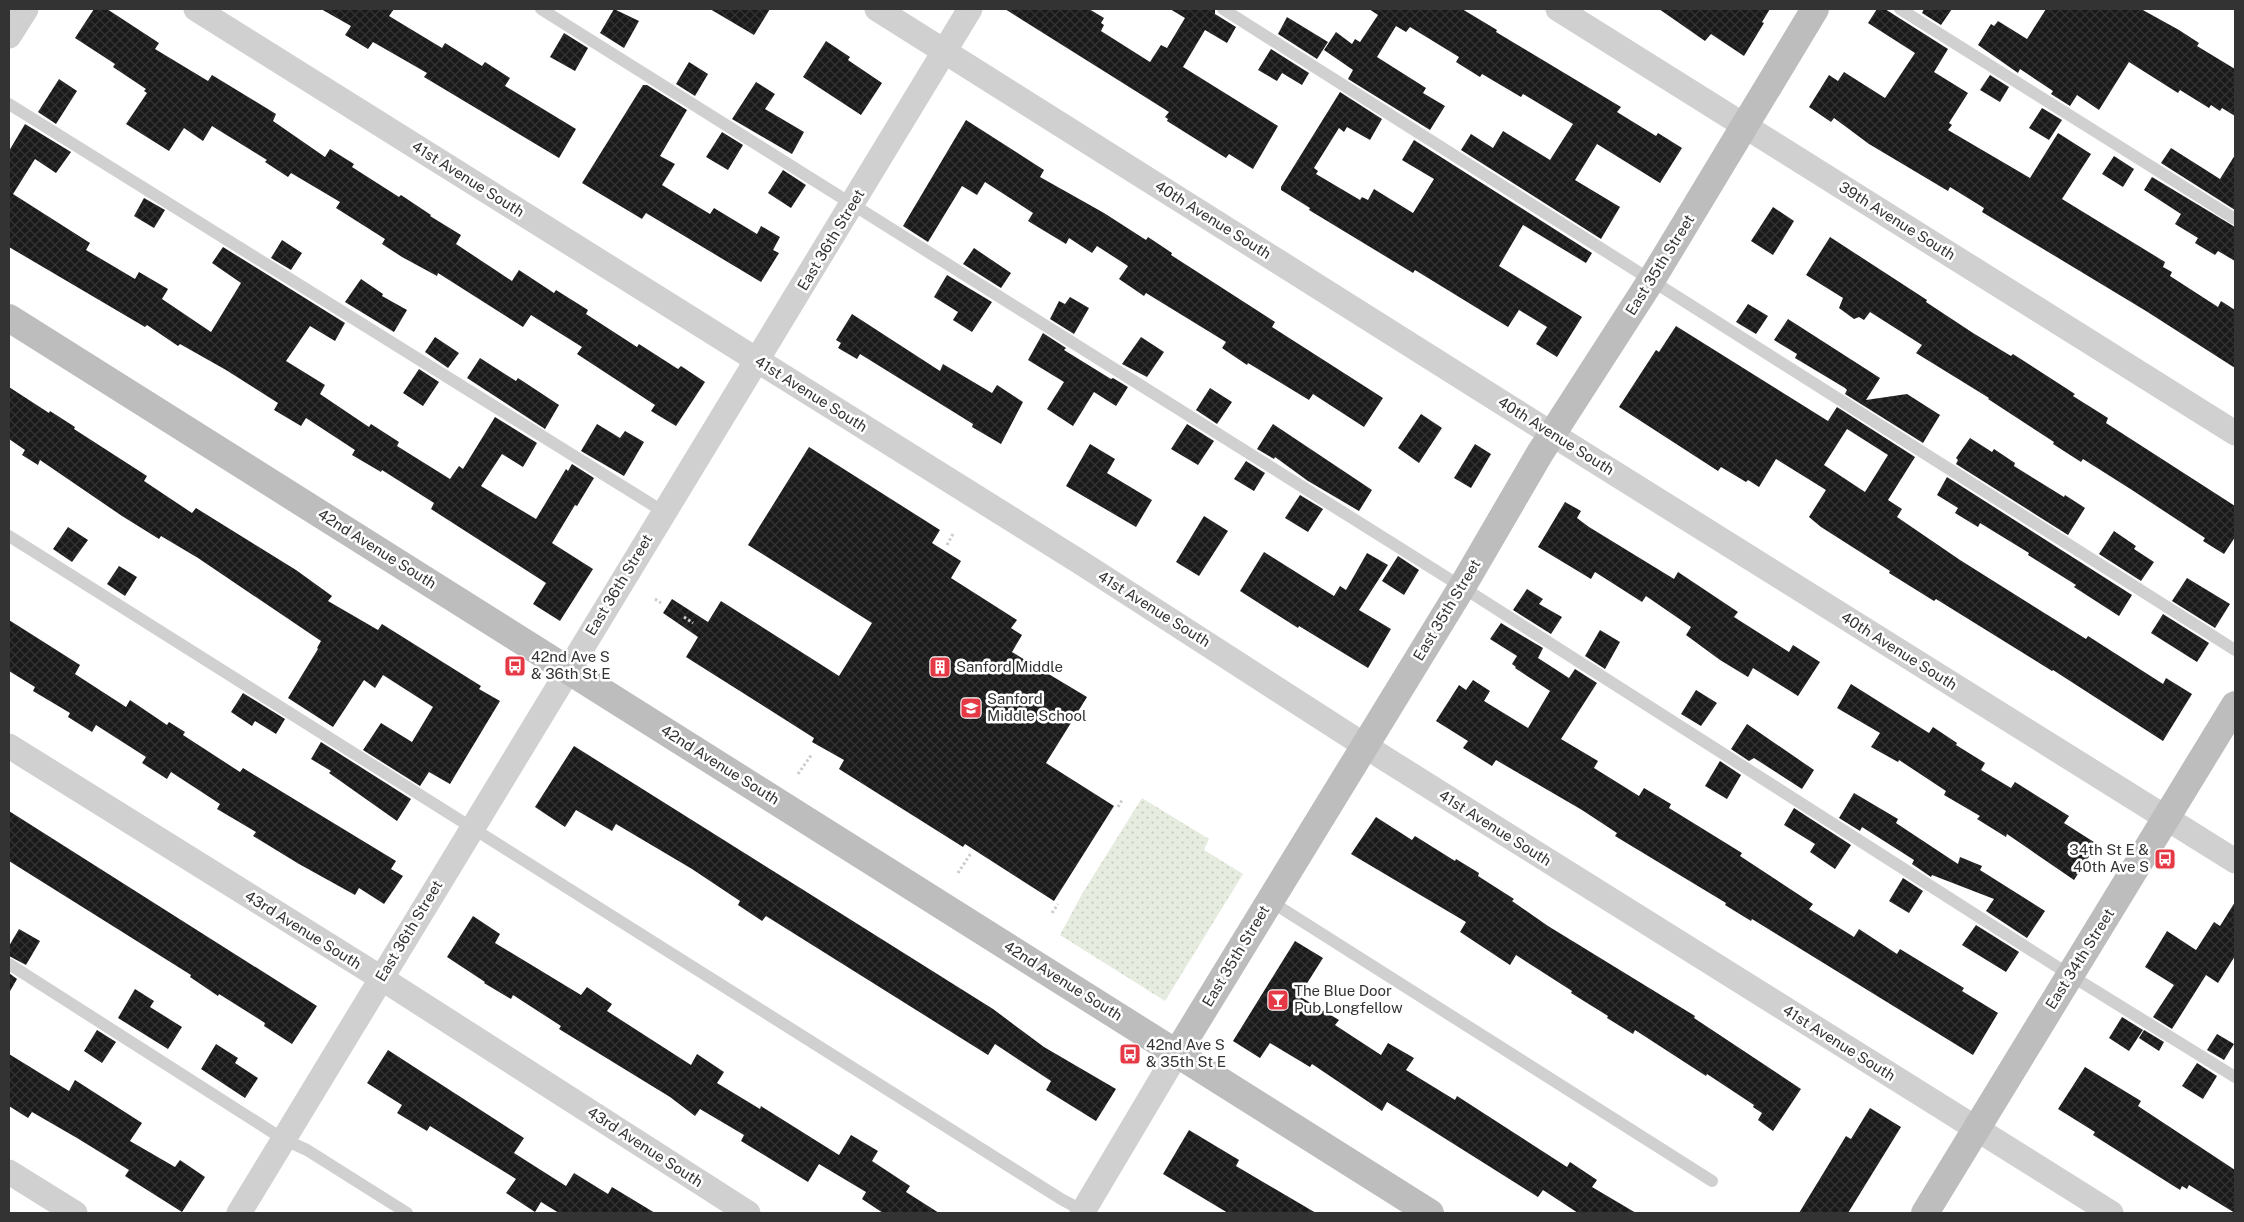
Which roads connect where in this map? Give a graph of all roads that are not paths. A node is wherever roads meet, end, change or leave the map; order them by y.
1 (26, 9) edge
2 (196, 9) edge
3 (541, 9) edge
4 (877, 9) edge
5 (970, 9) edge
6 (1223, 9) edge
7 (1558, 9) edge
8 (1815, 9) edge
9 (1900, 9) edge
10 (9, 36) edge
11 (944, 50) junction
12 (9, 104) edge
13 (1746, 126) junction
14 (852, 205) junction
15 (2235, 220) edge
16 (1652, 279) junction
17 (9, 318) edge
18 (757, 361) junction
19 (2235, 433) edge
20 (1553, 434) junction
21 (664, 512) junction
22 (9, 536) edge
23 (1462, 586) junction
24 (2235, 650) edge
25 (569, 670) junction
26 (2235, 705) edge
27 (1364, 745) junction
28 (9, 746) edge
29 (2167, 818) junction
30 (473, 827) junction
31 (2235, 861) edge
32 (1270, 901) junction
33 (9, 964) edge
34 (2070, 975) junction
35 (380, 978) junction
36 (1177, 1053) junction
37 (2235, 1077) edge
38 (1975, 1130) junction
39 (283, 1140) junction
40 (9, 1172) edge
41 (1712, 1181) dead end
42 (1084, 1212) edge
43 (74, 1213) edge
44 (239, 1213) edge
45 (407, 1213) edge
46 (748, 1213) edge
47 (1430, 1213) edge
48 (1925, 1213) edge
49 (2111, 1213) edge

1 - 10 street
2 - 18 street, 41st Avenue South
3 - 14 lane
4 - 11 street, 40th Avenue South
5 - 11 street, East 36th Street
6 - 16 lane
7 - 13 street, 39th Avenue South
8 - 13 street, East 35th Street
9 - 15 lane
11 - 14 street, East 36th Street
11 - 20 street, 40th Avenue South
12 - 21 lane
13 - 16 street, East 35th Street
13 - 19 street, 39th Avenue South
14 - 18 street, East 36th Street
14 - 23 lane
16 - 20 street, East 35th Street
16 - 24 lane
17 - 25 street, 42nd Avenue South
18 - 21 street, East 36th Street
18 - 27 street, 41st Avenue South
20 - 23 street, East 35th Street
20 - 29 street, 40th Avenue South
21 - 25 street, East 36th Street
22 - 30 lane
23 - 27 street, East 35th Street
23 - 34 lane
25 - 30 street, East 36th Street
25 - 36 street, 42nd Avenue South
26 - 29 street, East 34th Street
27 - 32 street, East 35th Street
27 - 38 street, 41st Avenue South
28 - 35 street, 43rd Avenue South
29 - 31 street, 40th Avenue South
29 - 34 street, East 34th Street
30 - 35 street, East 36th Street
30 - 42 lane
32 - 36 street, East 35th Street
32 - 41 lane
33 - 39 lane
34 - 37 lane
34 - 38 street, East 34th Street
35 - 39 street, East 36th Street
35 - 46 street, 43rd Avenue South
36 - 42 street, East 35th Street
36 - 47 street, 42nd Avenue South
38 - 48 street, East 34th Street
38 - 49 street, 41st Avenue South
39 - 44 street, East 36th Street
39 - 45 lane
40 - 43 street

